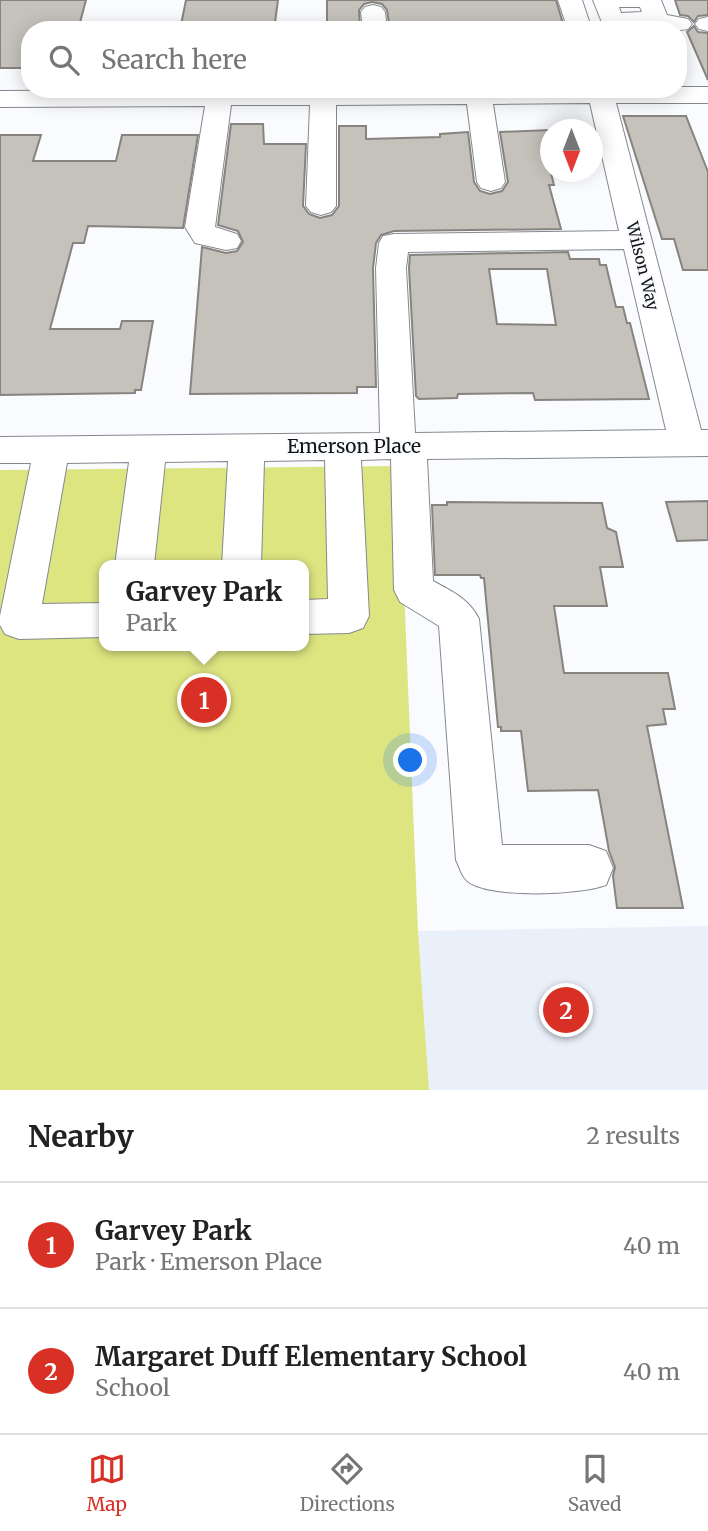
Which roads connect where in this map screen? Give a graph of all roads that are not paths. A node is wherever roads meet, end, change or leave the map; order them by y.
1 (570, 0) edge
2 (577, 21) edge
3 (687, 94) edge
4 (708, 95) edge
5 (219, 98) joint
6 (323, 98) edge
7 (479, 98) edge
8 (602, 98) edge
9 (0, 99) edge
10 (491, 182) dead end
11 (321, 205) dead end
12 (637, 240) junction
13 (226, 241) dead end
14 (697, 443) edge
15 (342, 446) junction
16 (404, 446) junction
17 (247, 447) junction
18 (149, 448) junction
19 (52, 449) junction
20 (0, 450) edge
21 (136, 560) edge
22 (242, 560) edge
23 (309, 617) edge
24 (99, 620) edge
25 (589, 868) dead end

1 - 2 street
3 - 4 street
5 - 9 street
5 - 13 street
6 - 11 street
7 - 10 street
8 - 12 street, Wilson Way
12 - 14 street, Wilson Way
12 - 16 street
14 - 16 street, Emerson Place
15 - 16 street, Emerson Place
15 - 17 street, Emerson Place
15 - 23 street
16 - 25 street
17 - 18 street, Emerson Place
17 - 22 street
18 - 19 street, Emerson Place
18 - 21 street
19 - 20 street, Emerson Place
19 - 24 street

